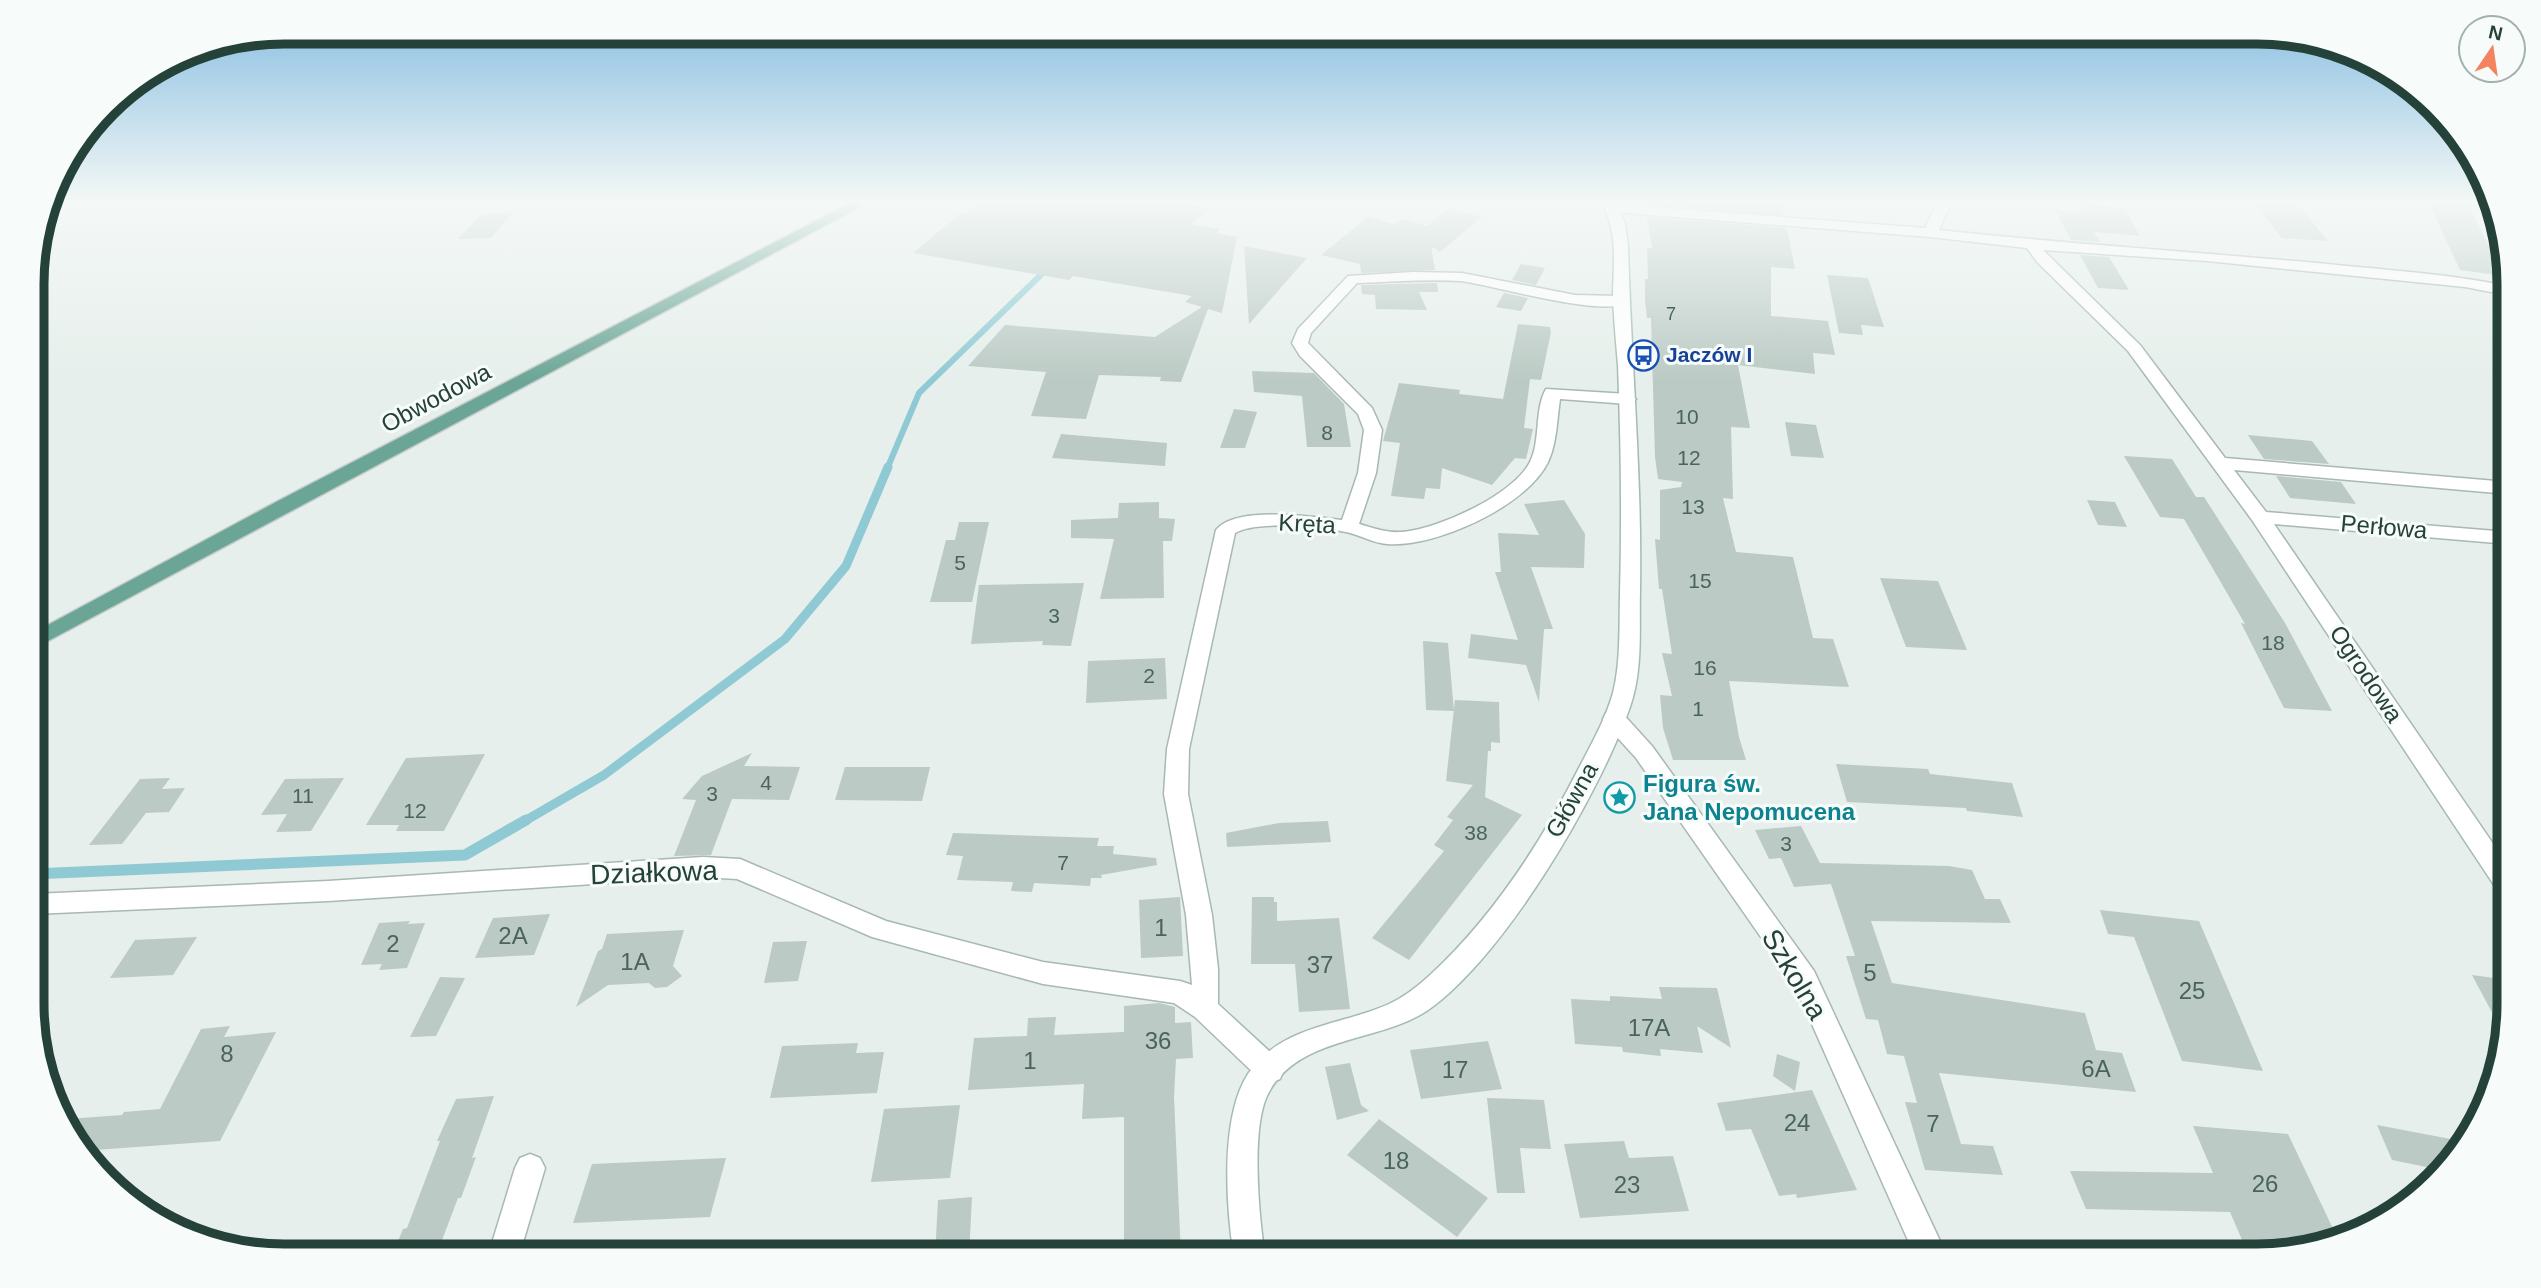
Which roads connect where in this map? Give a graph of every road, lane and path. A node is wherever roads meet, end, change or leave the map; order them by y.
1 (750, 261) edge
2 (1620, 261) edge
3 (2044, 261) edge
4 (2242, 261) edge
5 (2497, 288) edge
6 (1621, 301) junction
7 (1628, 399) junction
8 (2219, 463) junction
9 (2497, 487) edge
10 (2260, 517) junction
11 (1349, 527) junction
12 (2497, 537) edge
13 (44, 636) edge
14 (1615, 719) junction
15 (2497, 869) edge
16 (44, 904) edge
17 (1205, 1009) junction
18 (1270, 1070) junction
19 (530, 1168) dead end
20 (507, 1244) edge
21 (1247, 1244) edge
22 (1926, 1244) edge

1 - 13 main road, Obwodowa
2 - 6 street, Główna
3 - 8 street, Ogrodowa
4 - 5 street
6 - 7 street, Główna
6 - 11 street, Kręta
7 - 11 street
7 - 14 street, Główna
8 - 9 street
8 - 10 street, Ogrodowa
10 - 12 street, Perłowa
10 - 15 street, Ogrodowa
11 - 17 street, Kręta
14 - 18 street, Główna
14 - 22 street, Szkolna
16 - 17 street, Działkowa
17 - 18 street, Działkowa
18 - 21 street, Główna
19 - 20 street

